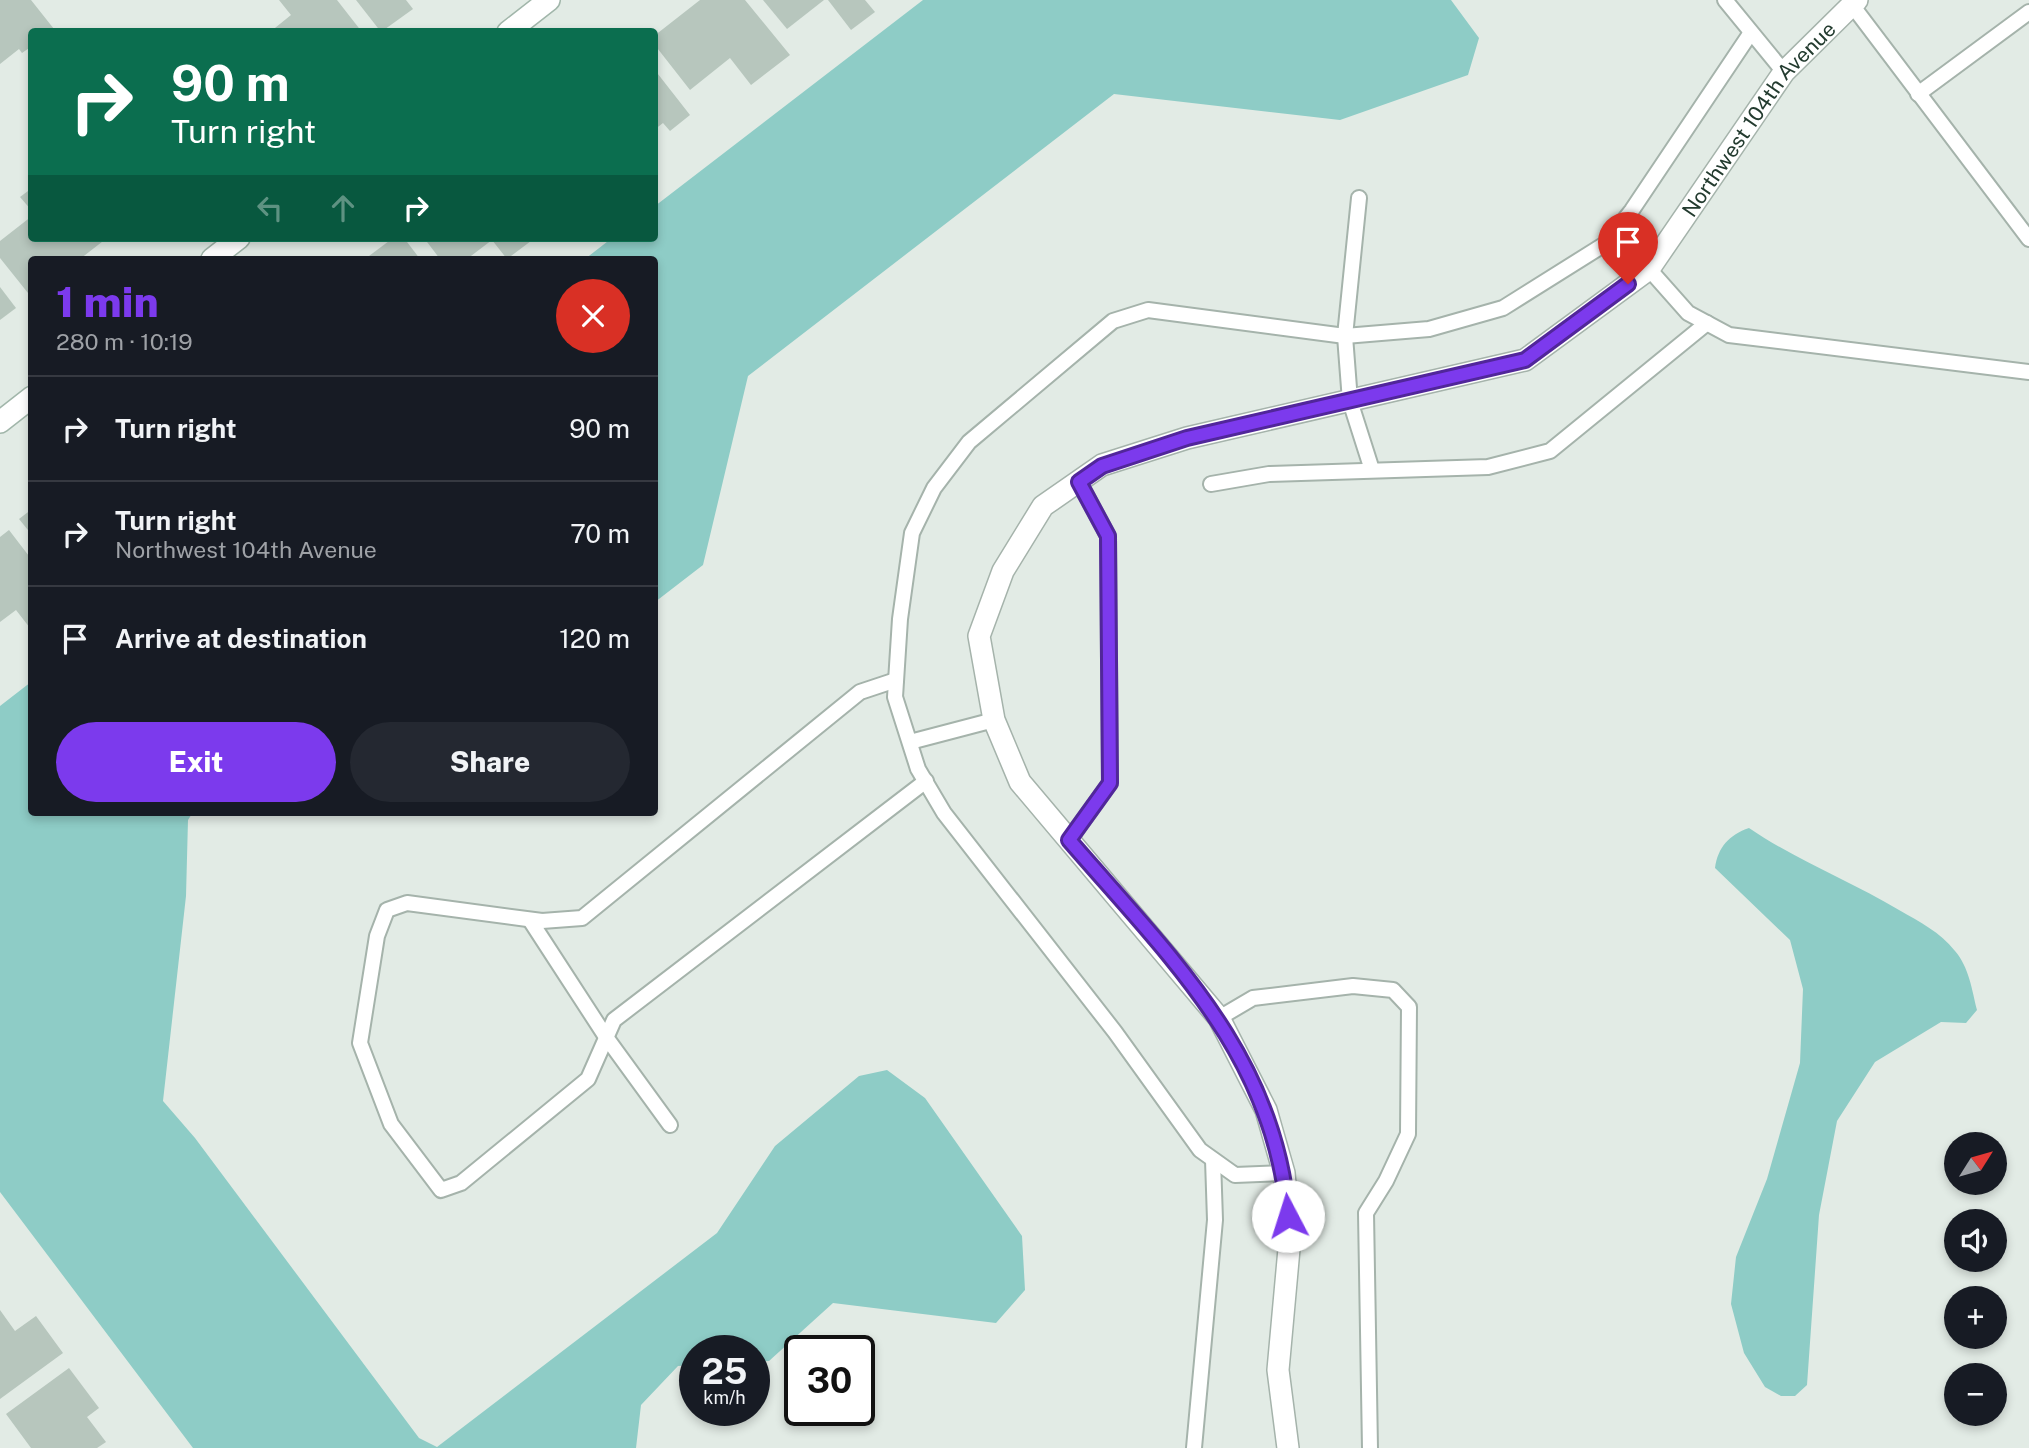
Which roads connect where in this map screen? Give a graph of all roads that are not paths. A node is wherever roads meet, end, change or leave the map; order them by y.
1 (549, 0) edge
2 (1725, 0) edge
3 (1854, 2) edge
4 (2029, 12) edge
5 (513, 28) edge
6 (1751, 34) junction
7 (1784, 72) junction
8 (1919, 94) junction
9 (1359, 198) dead end
10 (2029, 239) edge
11 (234, 242) edge
12 (216, 256) edge
13 (1648, 269) junction
14 (1707, 323) junction
15 (1345, 336) junction
16 (2029, 372) edge
17 (28, 400) edge
18 (1350, 401) junction
19 (0, 422) edge
20 (1372, 470) junction
21 (1079, 482) junction
22 (1211, 484) dead end
23 (896, 680) junction
24 (994, 720) junction
25 (910, 742) junction
26 (926, 781) junction
27 (1069, 840) junction
28 (530, 920) junction
29 (1219, 1018) junction
30 (606, 1037) junction
31 (670, 1125) dead end
32 (1213, 1160) junction
33 (1284, 1173) junction
34 (1194, 1448) edge
35 (1288, 1448) edge
36 (1370, 1448) edge

1 - 5 street
2 - 6 lane
3 - 7 street, Northwest 104th Avenue
3 - 8 lane
4 - 8 lane
6 - 7 lane
6 - 15 lane
7 - 13 street, Northwest 104th Avenue
8 - 10 lane
9 - 15 lane
11 - 12 street
13 - 14 lane
13 - 18 street, Northwest 104th Avenue
14 - 16 lane
14 - 20 lane
15 - 18 lane
15 - 23 lane
17 - 19 street
18 - 20 lane
18 - 21 street, Northwest 104th Avenue
20 - 22 lane
21 - 24 street, Northwest 104th Avenue
21 - 27 lane
23 - 25 lane
23 - 28 lane
24 - 25 lane
24 - 27 street, Northwest 104th Avenue
25 - 26 lane
26 - 30 lane
26 - 32 lane
27 - 29 street, Northwest 104th Avenue
28 - 30 lane
28 - 30 lane
29 - 33 street, Northwest 104th Avenue
29 - 36 lane
30 - 31 lane
32 - 33 lane
32 - 34 lane
33 - 35 street, Northwest 104th Avenue

